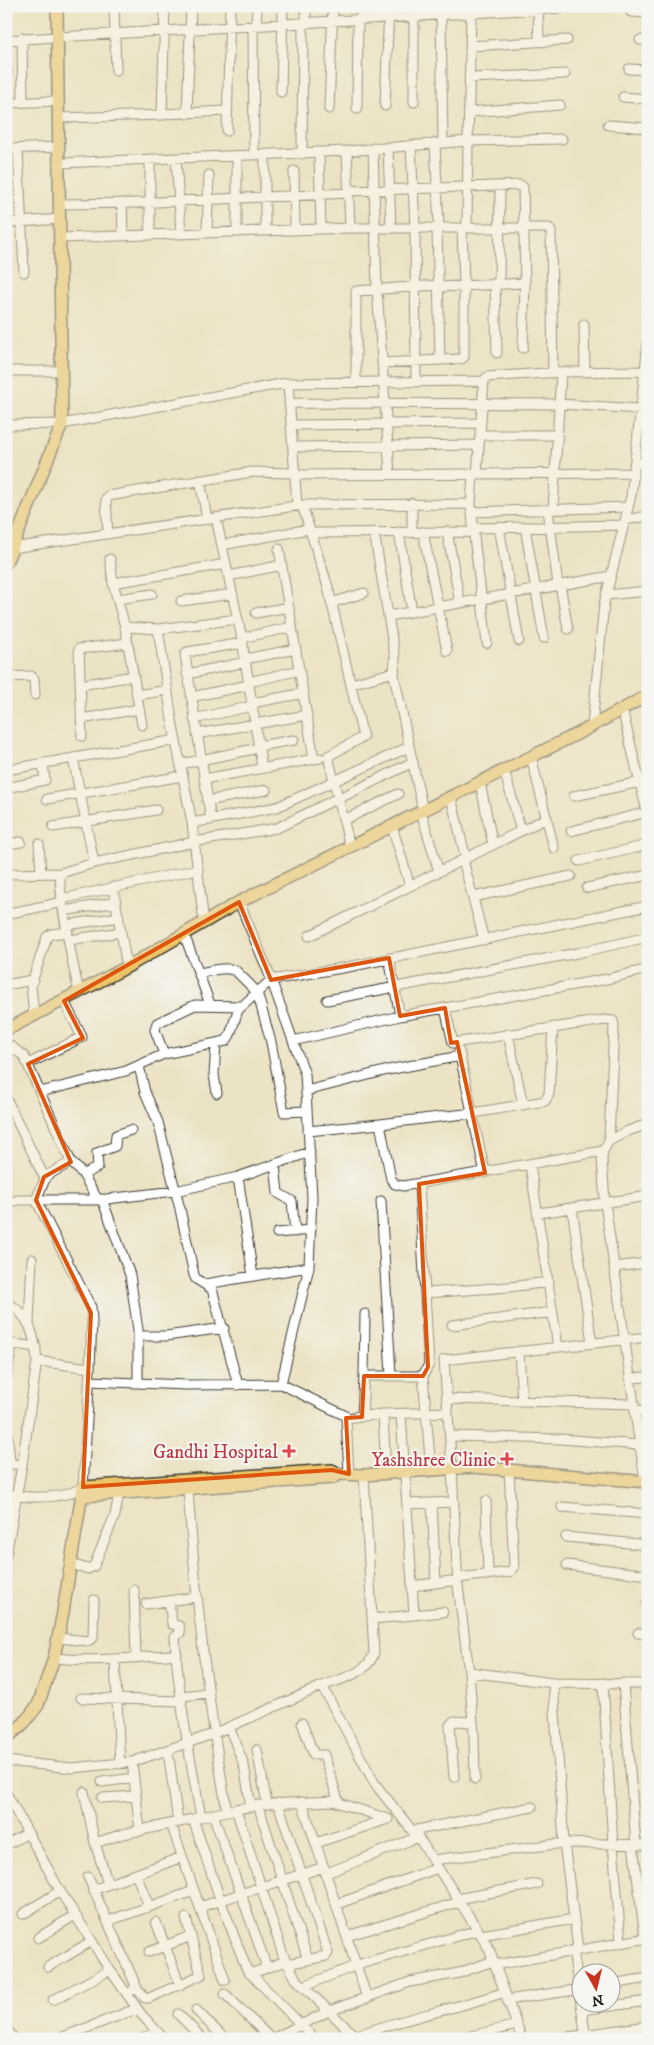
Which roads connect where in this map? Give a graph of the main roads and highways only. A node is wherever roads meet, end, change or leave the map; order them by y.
1 (57, 6) edge
2 (6, 563) edge
3 (647, 698) edge
4 (6, 1030) edge
5 (282, 1478) junction
6 (647, 1481) edge
7 (79, 1492) junction
8 (6, 1739) edge

1 - 2 main road
3 - 4 main road
5 - 6 main road
5 - 7 main road
5 - 7 main road
7 - 8 main road

